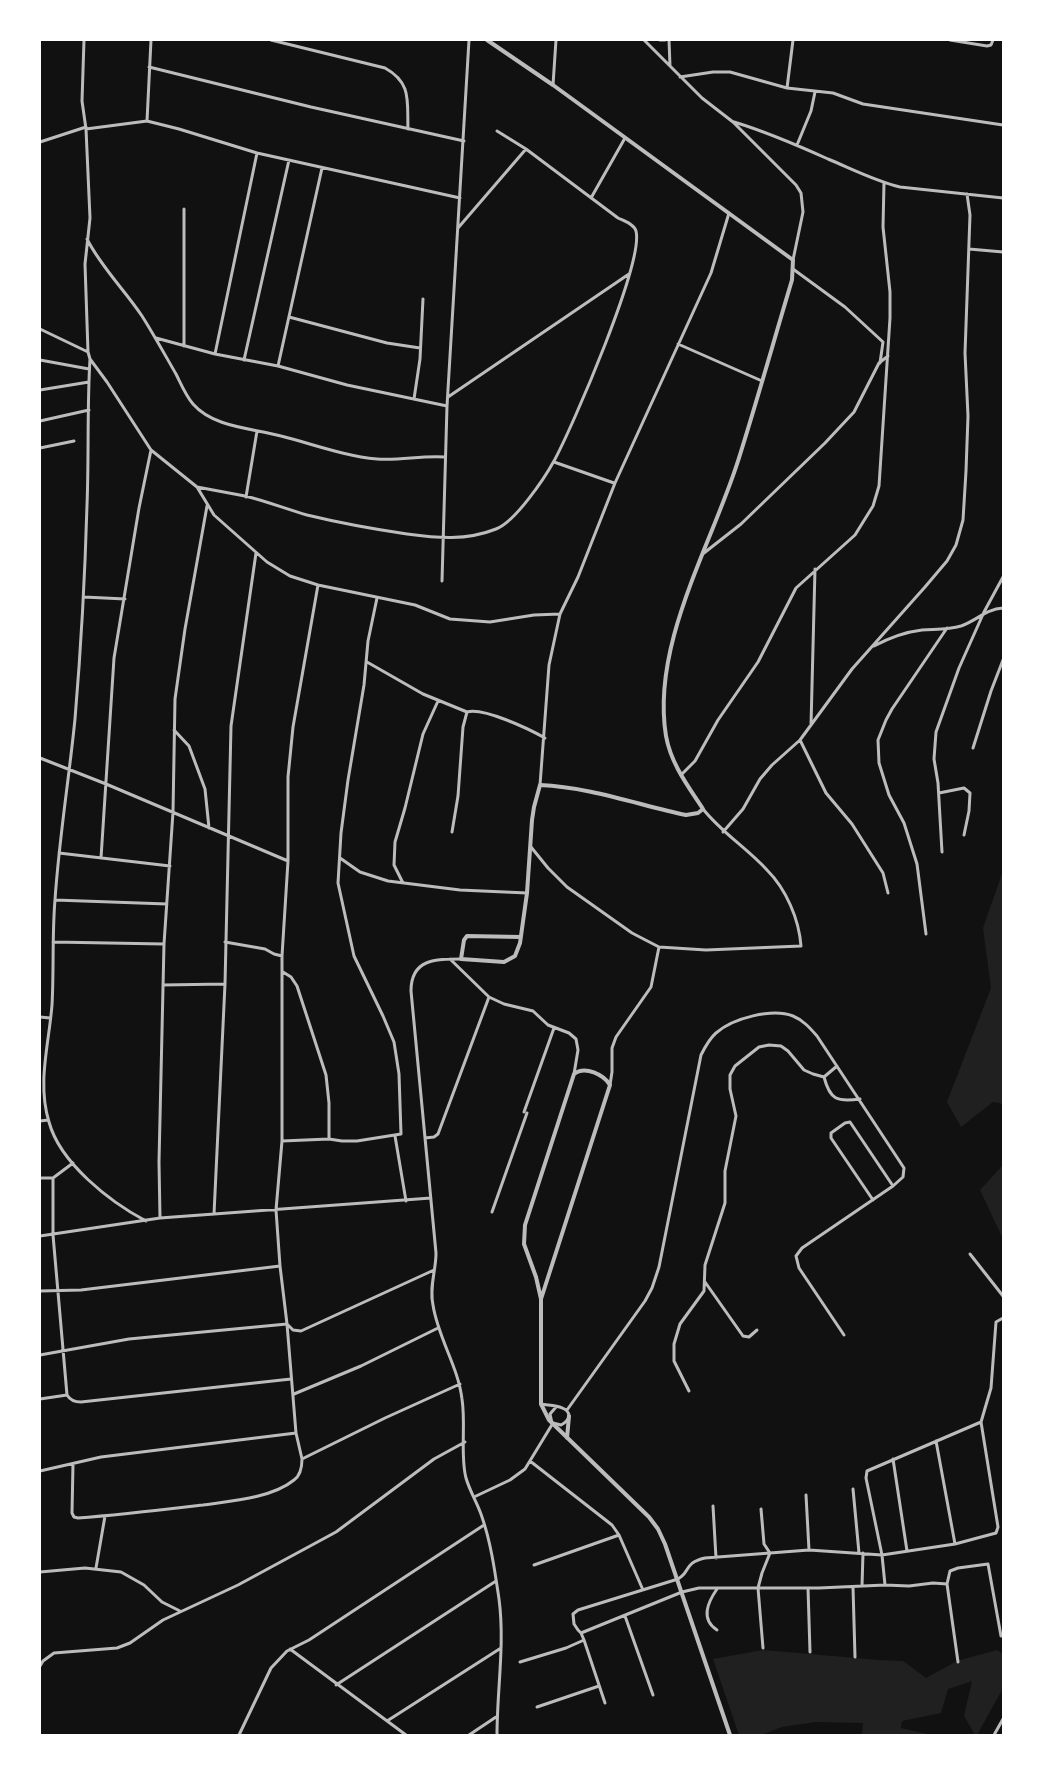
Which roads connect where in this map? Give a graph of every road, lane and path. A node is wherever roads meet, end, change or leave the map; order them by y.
1 (84, 40) edge
2 (151, 40) edge
3 (272, 40) edge
4 (469, 40) edge
5 (488, 40) edge
6 (556, 40) edge
7 (644, 40) edge
8 (660, 40) edge
9 (665, 40) edge
10 (669, 40) edge
11 (793, 40) edge
12 (950, 40) edge
13 (993, 40) edge
14 (670, 66) junction
15 (149, 67) junction
16 (680, 77) junction
17 (553, 85) junction
18 (787, 88) junction
19 (815, 92) junction
20 (147, 121) junction
21 (733, 122) junction
22 (1003, 125) edge
23 (86, 128) junction
24 (408, 129) junction
25 (497, 131) dead end
26 (625, 138) junction
27 (464, 141) junction
28 (40, 142) edge
29 (797, 145) junction
30 (526, 149) junction
31 (257, 153) junction
32 (289, 160) junction
33 (322, 168) junction
34 (884, 183) junction
35 (967, 194) junction
36 (460, 198) junction
37 (591, 198) junction
38 (1003, 198) edge
39 (184, 209) dead end
40 (729, 213) junction
41 (458, 228) junction
42 (87, 238) junction
43 (969, 249) junction
44 (1003, 252) edge
45 (792, 260) junction
46 (793, 269) junction
47 (629, 274) junction
48 (423, 298) dead end
49 (289, 317) junction
50 (40, 329) edge
51 (156, 338) junction
52 (678, 344) junction
53 (184, 346) junction
54 (420, 348) junction
55 (88, 352) junction
56 (215, 354) junction
57 (888, 355) junction
58 (90, 359) junction
59 (40, 360) edge
60 (244, 360) junction
61 (880, 363) junction
62 (278, 366) junction
63 (89, 369) junction
64 (762, 381) junction
65 (89, 382) junction
66 (40, 390) edge
67 (448, 397) junction
68 (414, 399) junction
69 (447, 406) junction
70 (88, 410) junction
71 (40, 421) edge
72 (257, 431) junction
73 (74, 441) dead end
74 (40, 448) edge
75 (151, 450) junction
76 (445, 457) junction
77 (554, 462) junction
78 (615, 483) junction
79 (197, 487) junction
80 (246, 496) junction
81 (207, 506) junction
82 (444, 539) junction
83 (256, 552) junction
84 (704, 553) junction
85 (816, 569) junction
86 (1003, 577) edge
87 (442, 581) dead end
88 (318, 585) junction
89 (84, 597) junction
90 (377, 598) junction
91 (125, 599) junction
92 (1003, 608) edge
93 (984, 612) junction
94 (560, 614) junction
95 (947, 628) junction
96 (872, 648) junction
97 (1003, 660) edge
98 (367, 661) junction
99 (438, 701) junction
100 (467, 712) junction
101 (811, 725) junction
102 (174, 730) junction
103 (545, 738) junction
104 (800, 740) junction
105 (973, 748) dead end
106 (40, 758) edge
107 (69, 769) junction
108 (681, 775) junction
109 (106, 784) junction
110 (540, 785) junction
111 (939, 794) junction
112 (703, 809) junction
113 (173, 812) junction
114 (209, 828) junction
115 (452, 832) dead end
116 (723, 832) junction
117 (964, 834) dead end
118 (229, 838) junction
119 (531, 846) junction
120 (942, 852) dead end
121 (59, 853) junction
122 (101, 858) junction
123 (340, 858) junction
124 (288, 861) junction
125 (170, 866) junction
126 (403, 883) junction
127 (527, 893) junction
128 (888, 893) dead end
129 (55, 900) junction
130 (168, 904) junction
131 (926, 934) dead end
132 (521, 936) junction
133 (53, 942) junction
134 (225, 942) junction
135 (164, 944) junction
136 (659, 947) junction
137 (282, 956) junction
138 (450, 959) junction
139 (461, 959) junction
140 (283, 972) junction
141 (163, 984) junction
142 (224, 984) junction
143 (489, 997) junction
144 (40, 1017) edge
145 (50, 1018) junction
146 (554, 1028) junction
147 (837, 1066) junction
148 (574, 1074) junction
149 (824, 1077) junction
150 (610, 1086) junction
151 (860, 1099) junction
152 (48, 1120) junction
153 (40, 1121) edge
154 (395, 1136) junction
155 (425, 1138) junction
156 (329, 1139) junction
157 (282, 1141) junction
158 (73, 1164) junction
159 (40, 1178) edge
160 (54, 1178) junction
161 (893, 1186) junction
162 (431, 1198) junction
163 (873, 1200) junction
164 (406, 1201) junction
165 (276, 1210) junction
166 (492, 1212) dead end
167 (214, 1214) junction
168 (160, 1218) junction
169 (146, 1220) junction
170 (53, 1235) junction
171 (40, 1236) edge
172 (970, 1254) dead end
173 (280, 1266) junction
174 (435, 1270) junction
175 (705, 1281) junction
176 (40, 1291) edge
177 (59, 1291) junction
178 (1003, 1296) edge
179 (541, 1300) junction
180 (1003, 1318) edge
181 (288, 1324) junction
182 (438, 1328) junction
183 (757, 1330) dead end
184 (844, 1335) dead end
185 (63, 1350) junction
186 (40, 1355) edge
187 (292, 1379) junction
188 (460, 1384) junction
189 (689, 1391) dead end
190 (67, 1394) junction
191 (294, 1394) junction
192 (40, 1399) edge
193 (541, 1404) junction
194 (556, 1407) junction
195 (567, 1410) junction
196 (568, 1416) junction
197 (981, 1422) junction
198 (553, 1423) junction
199 (296, 1433) junction
200 (567, 1438) junction
201 (936, 1441) junction
202 (464, 1442) junction
203 (302, 1459) junction
204 (892, 1459) junction
205 (530, 1462) junction
206 (73, 1464) junction
207 (40, 1471) edge
208 (853, 1489) dead end
209 (806, 1495) dead end
210 (474, 1497) junction
211 (713, 1506) dead end
212 (760, 1509) dead end
213 (105, 1516) junction
214 (485, 1525) junction
215 (619, 1535) junction
216 (955, 1544) junction
217 (809, 1550) junction
218 (907, 1551) junction
219 (770, 1553) junction
220 (861, 1553) junction
221 (882, 1555) junction
222 (716, 1558) junction
223 (534, 1565) dead end
224 (96, 1568) junction
225 (40, 1572) edge
226 (677, 1579) junction
227 (496, 1581) junction
228 (947, 1584) junction
229 (885, 1585) junction
230 (862, 1586) junction
231 (853, 1587) junction
232 (718, 1588) junction
233 (758, 1588) junction
234 (808, 1588) junction
235 (642, 1590) junction
236 (682, 1592) junction
237 (180, 1611) junction
238 (625, 1616) junction
239 (717, 1630) dead end
240 (581, 1633) junction
241 (1002, 1636) dead end
242 (584, 1640) junction
243 (501, 1648) junction
244 (763, 1648) dead end
245 (290, 1649) junction
246 (810, 1652) dead end
247 (855, 1657) dead end
248 (520, 1662) dead end
249 (958, 1662) dead end
250 (40, 1666) edge
251 (336, 1684) junction
252 (599, 1686) junction
253 (653, 1695) dead end
254 (605, 1703) dead end
255 (537, 1708) dead end
256 (497, 1717) junction
257 (1003, 1719) edge
258 (387, 1721) junction
259 (239, 1735) edge
260 (406, 1735) edge
261 (469, 1735) edge
262 (497, 1735) edge
263 (730, 1735) edge
264 (994, 1735) edge

1 - 23 street
2 - 15 street
3 - 24 street
4 - 27 street
5 - 17 street
6 - 17 street
7 - 14 street
8 - 9 street
10 - 14 street
11 - 18 street
12 - 13 street
14 - 16 street
15 - 20 street
15 - 24 street
16 - 18 street
16 - 21 street
17 - 26 street
18 - 19 street
19 - 22 street
19 - 29 street
20 - 23 street
20 - 31 street
21 - 29 street
21 - 45 street
23 - 28 street
23 - 42 street
24 - 27 street
25 - 30 street
26 - 37 street
26 - 40 street
27 - 36 street
29 - 34 street
30 - 37 street
30 - 41 street
31 - 32 street
31 - 56 street
32 - 33 street
32 - 60 street
33 - 36 street
33 - 49 street
34 - 35 street
34 - 57 street
35 - 38 street
35 - 43 street
36 - 41 street
37 - 47 street
39 - 53 street
40 - 45 street
40 - 52 street
41 - 67 street
42 - 51 street
42 - 55 street
43 - 44 street
43 - 96 street
45 - 46 street
46 - 61 street
46 - 64 street
47 - 67 street
47 - 77 street
48 - 54 street
49 - 54 street
49 - 62 street
50 - 55 street
51 - 53 street
51 - 72 street
52 - 64 street
52 - 78 street
53 - 56 street
54 - 68 street
55 - 58 street
56 - 60 street
57 - 61 street
57 - 85 street
58 - 63 street
58 - 75 street
59 - 63 street
60 - 62 street
61 - 84 street
62 - 68 street
63 - 65 street
64 - 84 street
65 - 66 street
65 - 70 street
67 - 69 street
68 - 69 street
69 - 76 street
70 - 71 street
70 - 89 street
72 - 76 street
72 - 80 street
73 - 74 street
75 - 79 street
75 - 91 street
76 - 82 street
77 - 78 street
77 - 82 street
78 - 94 street
79 - 80 street
79 - 81 street
80 - 82 street
81 - 83 street
81 - 102 street
82 - 87 street
83 - 88 street
83 - 118 street
84 - 108 street
85 - 101 street
85 - 108 street
86 - 93 street
88 - 90 street
88 - 124 street
89 - 91 street
89 - 107 street
90 - 94 street
90 - 98 street
91 - 109 street
92 - 93 street
93 - 95 street
93 - 111 street
94 - 103 street
95 - 96 street
95 - 131 street
96 - 101 street
97 - 105 street
98 - 99 street
98 - 123 street
99 - 100 street
99 - 126 street
100 - 103 street
100 - 115 street
101 - 104 street
102 - 113 street
102 - 114 street
103 - 110 street
104 - 116 street
104 - 128 street
106 - 107 street
107 - 109 street
107 - 121 street
108 - 112 street
109 - 113 street
109 - 122 street
110 - 112 street
110 - 119 street
111 - 117 street
111 - 120 street
112 - 116 street
113 - 114 street
113 - 125 street
114 - 118 street
116 - 136 street
118 - 124 street
118 - 134 street
119 - 127 street
119 - 136 street
121 - 122 street
121 - 129 street
122 - 125 street
123 - 126 street
123 - 154 street
124 - 137 street
125 - 130 street
126 - 127 street
127 - 132 street
129 - 130 street
129 - 133 street
130 - 135 street
132 - 139 street
132 - 139 street
133 - 135 street
133 - 145 street
134 - 137 street
134 - 142 street
135 - 141 street
136 - 150 street
137 - 140 street
138 - 139 street
138 - 143 street
138 - 155 street
140 - 156 street
140 - 157 street
141 - 142 street
141 - 168 street
142 - 167 street
143 - 146 street
143 - 155 street
144 - 145 street
145 - 152 street
146 - 148 street
146 - 166 street
147 - 149 street
147 - 151 street
147 - 195 street
148 - 150 street
148 - 179 street
149 - 151 street
149 - 175 street
150 - 179 street
151 - 161 street
152 - 153 street
152 - 158 street
154 - 156 street
154 - 164 street
155 - 162 street
156 - 157 street
157 - 165 street
158 - 160 street
158 - 169 street
159 - 160 street
160 - 170 street
161 - 163 street
161 - 163 street
162 - 164 street
162 - 174 street
163 - 184 street
164 - 165 street
165 - 167 street
165 - 173 street
167 - 168 street
168 - 169 street
169 - 170 street
170 - 171 street
170 - 177 street
172 - 178 street
173 - 177 street
173 - 181 street
174 - 181 street
174 - 182 street
175 - 183 street
175 - 189 street
176 - 177 street
177 - 185 street
179 - 193 street
180 - 197 street
181 - 185 street
181 - 187 street
182 - 188 street
182 - 191 street
185 - 186 street
185 - 190 street
187 - 190 street
187 - 191 street
188 - 202 street
188 - 203 street
190 - 192 street
191 - 199 street
193 - 194 street
193 - 198 street
194 - 195 street
194 - 198 street
195 - 196 street
196 - 198 street
196 - 200 street
197 - 201 street
197 - 216 street
198 - 200 street
198 - 205 street
199 - 203 street
199 - 206 street
200 - 226 street
201 - 204 street
201 - 216 street
202 - 210 street
202 - 237 street
203 - 213 street
204 - 218 street
204 - 221 street
205 - 210 street
205 - 215 street
206 - 207 street
206 - 213 street
208 - 220 street
209 - 217 street
210 - 214 street
211 - 222 street
212 - 219 street
213 - 224 street
214 - 227 street
214 - 245 street
215 - 223 street
215 - 235 street
216 - 218 street
217 - 219 street
217 - 220 street
218 - 221 street
219 - 222 street
219 - 233 street
220 - 221 street
220 - 230 street
221 - 229 street
222 - 226 street
224 - 225 street
224 - 237 street
226 - 235 street
226 - 236 street
227 - 243 street
227 - 251 street
228 - 229 street
228 - 241 street
228 - 249 street
229 - 230 street
230 - 231 street
231 - 234 street
231 - 247 street
232 - 233 street
232 - 236 street
232 - 239 street
233 - 234 street
233 - 244 street
234 - 246 street
235 - 240 street
236 - 238 street
236 - 263 street
237 - 250 street
238 - 240 street
238 - 253 street
240 - 242 street
242 - 248 street
242 - 252 street
243 - 256 street
243 - 258 street
245 - 251 street
245 - 259 street
251 - 258 street
252 - 254 street
252 - 255 street
256 - 261 street
256 - 262 street
257 - 264 street
258 - 260 street

